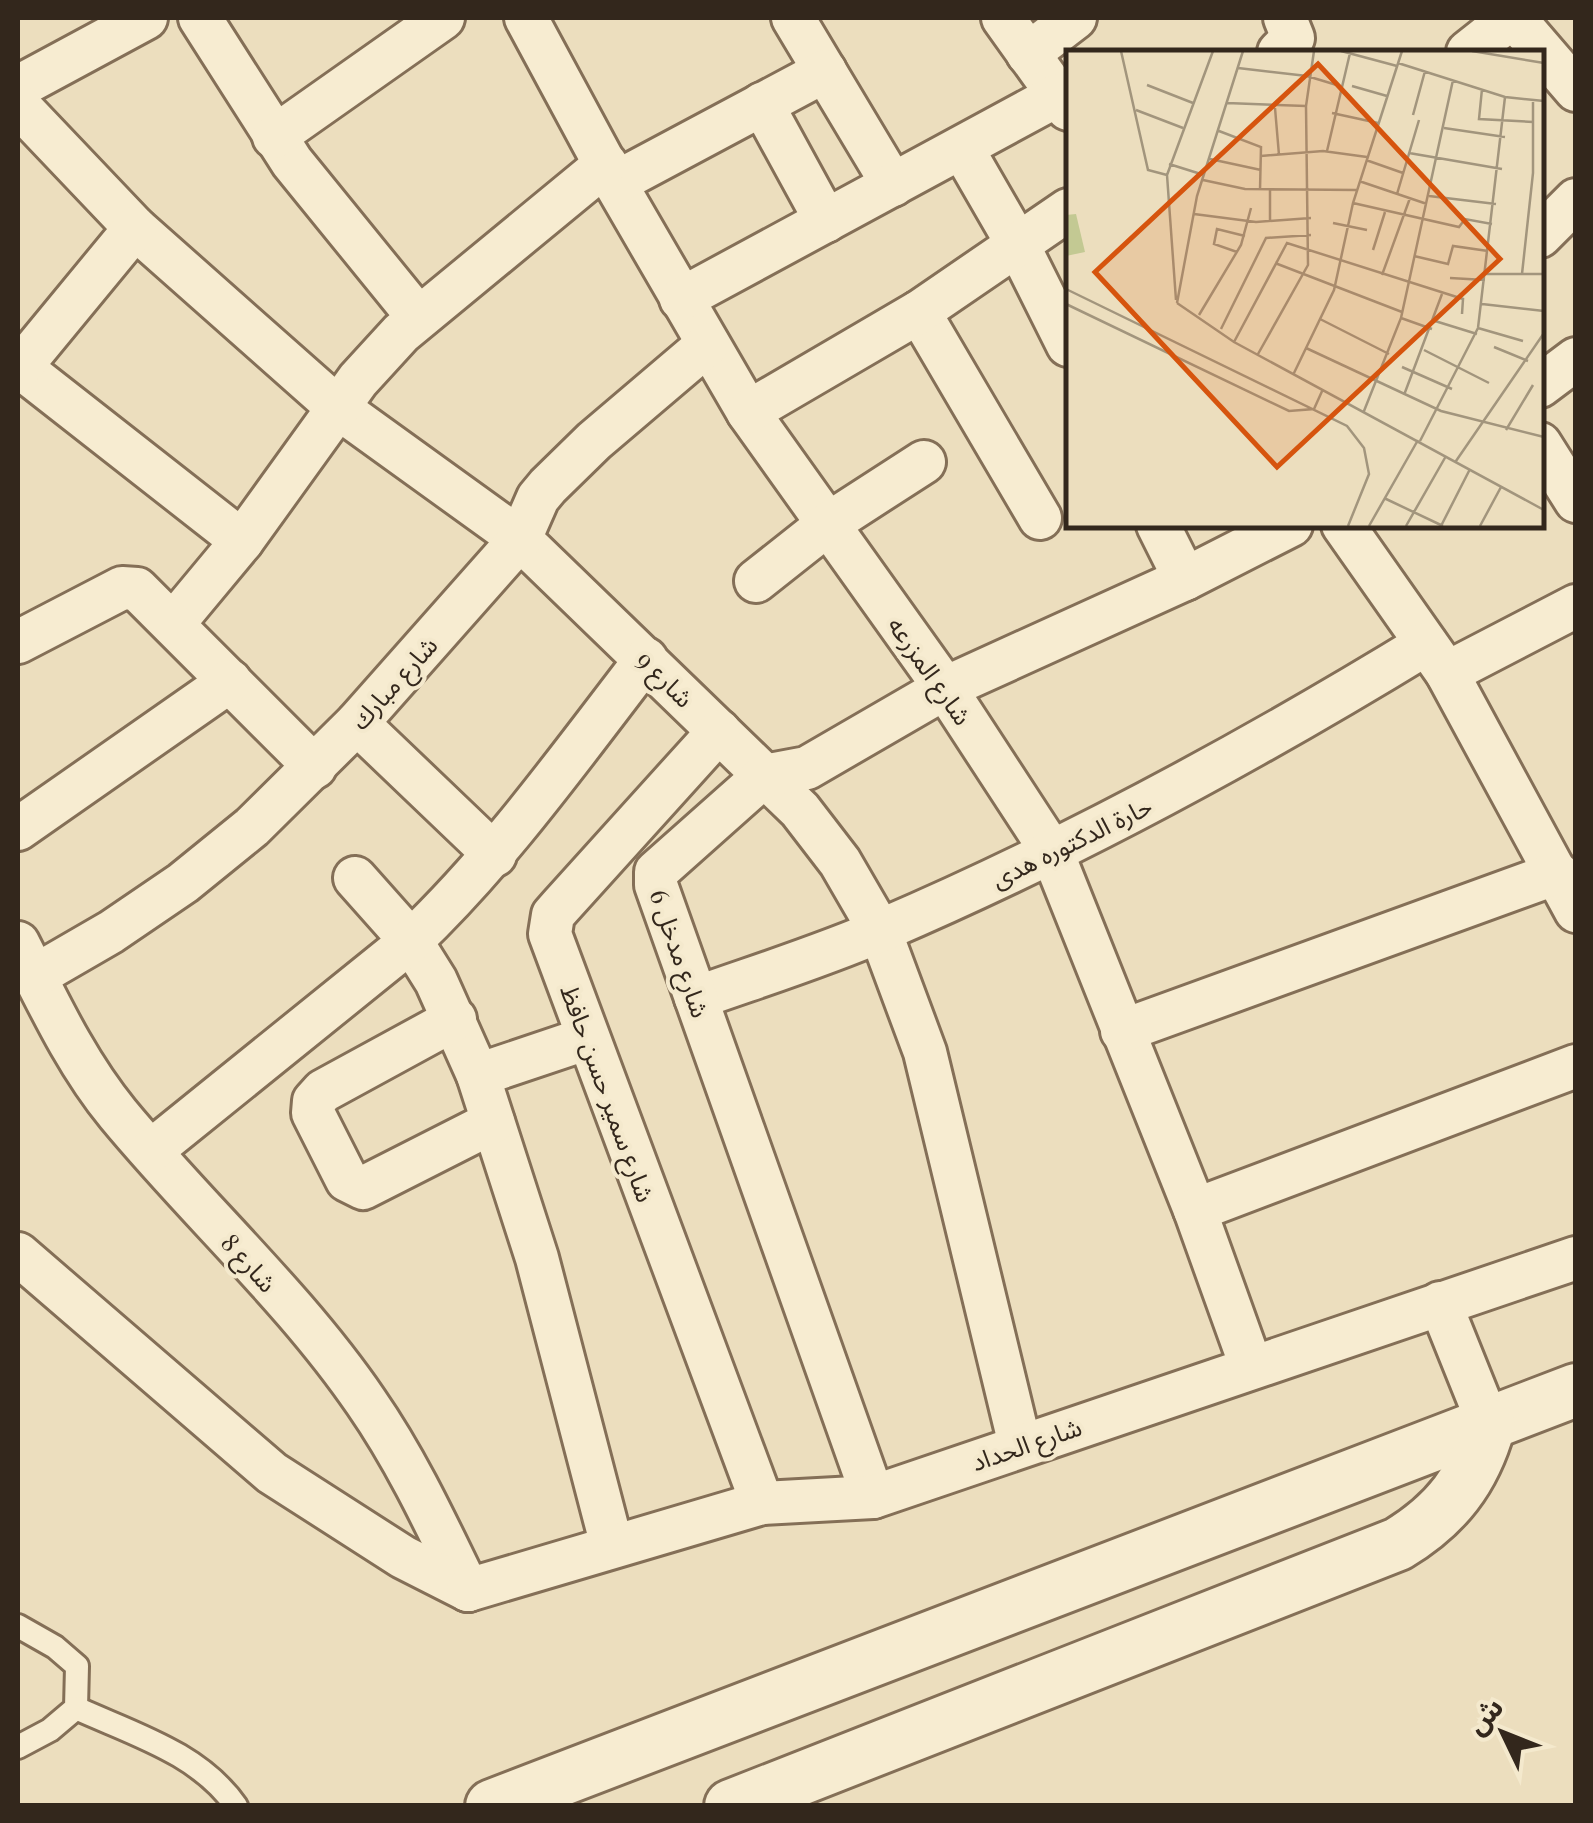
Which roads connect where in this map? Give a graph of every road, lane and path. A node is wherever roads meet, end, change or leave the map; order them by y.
1 (146, 18) edge
2 (200, 18) edge
3 (443, 18) edge
4 (526, 18) edge
5 (794, 18) edge
6 (1003, 18) edge
7 (1075, 18) edge
8 (1285, 18) edge
9 (1512, 18) edge
10 (1281, 50) edge
11 (1471, 50) edge
12 (1540, 50) edge
13 (1543, 53) edge
14 (1028, 54) junction
15 (825, 70) junction
16 (18, 87) edge
17 (1576, 90) edge
18 (1063, 102) edge
19 (762, 104) junction
20 (18, 105) edge
21 (274, 137) junction
22 (962, 148) junction
23 (610, 174) junction
24 (893, 185) junction
25 (1576, 200) edge
26 (1066, 211) edge
27 (826, 221) junction
28 (135, 228) junction
29 (1543, 233) edge
30 (1018, 245) junction
31 (681, 299) junction
32 (918, 312) junction
33 (418, 317) junction
34 (1066, 341) edge
35 (708, 344) junction
36 (1576, 359) edge
37 (19, 368) edge
38 (1543, 384) edge
39 (338, 407) junction
40 (748, 412) junction
41 (1543, 449) edge
42 (924, 462) dead end
43 (1576, 501) edge
44 (1040, 518) dead end
45 (828, 524) junction
46 (1160, 528) edge
47 (1285, 528) edge
48 (1345, 528) edge
49 (520, 538) junction
50 (242, 542) junction
51 (1185, 579) junction
52 (756, 581) dead end
53 (1576, 606) edge
54 (173, 624) junction
55 (18, 642) edge
56 (646, 658) junction
57 (1437, 659) junction
58 (230, 681) junction
59 (945, 688) junction
60 (357, 723) junction
61 (720, 731) junction
62 (316, 767) junction
63 (764, 776) junction
64 (18, 829) edge
65 (1052, 852) junction
66 (496, 854) junction
67 (1556, 872) junction
68 (356, 878) dead end
69 (1576, 911) edge
70 (880, 931) junction
71 (411, 941) junction
72 (23, 956) edge
73 (696, 998) junction
74 (455, 1020) junction
75 (1122, 1030) junction
76 (588, 1038) junction
77 (1576, 1066) edge
78 (478, 1075) junction
79 (494, 1122) junction
80 (152, 1151) junction
81 (1194, 1210) junction
82 (18, 1254) edge
83 (1576, 1258) edge
84 (1440, 1304) junction
85 (1251, 1366) junction
86 (1574, 1394) edge
87 (1489, 1425) junction
88 (1020, 1445) junction
89 (873, 1497) junction
90 (762, 1503) junction
91 (612, 1546) junction
92 (468, 1590) junction
93 (18, 1626) edge
94 (76, 1708) junction
95 (18, 1747) edge
96 (236, 1806) edge
97 (492, 1806) edge
98 (731, 1806) edge

1 - 16 street
2 - 21 street
3 - 21 street
4 - 23 street, شارع المزرعه
5 - 15 street
6 - 14 street
7 - 14 street
8 - 10 street
9 - 11 street
9 - 12 street
13 - 17 street
14 - 18 street
15 - 19 street
15 - 24 street
18 - 22 street
19 - 23 street
19 - 27 street
20 - 28 street, شارع 9
21 - 33 street
22 - 24 street
22 - 30 street
23 - 31 street, شارع المزرعه
23 - 33 street
24 - 27 street
25 - 29 street
26 - 30 street
27 - 31 street
28 - 37 street
28 - 39 street, شارع 9
30 - 32 street
30 - 34 street
31 - 35 street, شارع المزرعه
32 - 40 street
32 - 44 street
33 - 39 street
35 - 40 street, شارع المزرعه
35 - 49 street, شارع مبارك
36 - 38 street
37 - 50 street
39 - 49 street, شارع 9
39 - 50 street
40 - 45 street, شارع المزرعه
41 - 43 street
42 - 45 street
45 - 52 street
45 - 59 street, شارع المزرعه
46 - 51 street
47 - 51 street, شارع مدخل 6
48 - 57 street
49 - 56 street, شارع 9
49 - 60 street, شارع مبارك
50 - 54 street
51 - 59 street, شارع مدخل 6
53 - 57 street, حارة الدكتوره هدى
54 - 55 street
54 - 58 street
56 - 61 street, شارع 9
56 - 66 street
57 - 65 street, حارة الدكتوره هدى
57 - 67 street
58 - 62 street
58 - 64 street
59 - 63 street, شارع مدخل 6
59 - 65 street, شارع المزرعه
60 - 62 street, شارع مبارك
60 - 66 street
61 - 63 street, شارع 9
61 - 76 street, شارع سمير حسن حافظ
62 - 72 street, شارع مبارك
63 - 70 street, شارع 9
63 - 73 street, شارع مدخل 6
65 - 70 street, حارة الدكتوره هدى
65 - 75 street, شارع المزرعه
66 - 71 street
67 - 69 street
67 - 75 street
68 - 71 street
70 - 73 street, حارة الدكتوره هدى
70 - 88 street, شارع 9
71 - 74 street
71 - 80 street
72 - 80 street, شارع 8
73 - 89 street, شارع مدخل 6
74 - 78 street
74 - 79 street
75 - 81 street, شارع المزرعه
76 - 78 street
76 - 90 street, شارع سمير حسن حافظ
77 - 81 street
78 - 79 street
79 - 91 street
80 - 92 street, شارع 8
81 - 85 street, شارع المزرعه
82 - 92 street
83 - 84 street, شارع الحداد
84 - 85 street, شارع الحداد
84 - 87 street
85 - 88 street, شارع الحداد
86 - 87 street
87 - 97 street
87 - 98 street
88 - 89 street, شارع الحداد
89 - 90 street, شارع الحداد
90 - 91 street, شارع الحداد
91 - 92 street, شارع الحداد
93 - 94 lane
94 - 95 lane
94 - 96 lane

